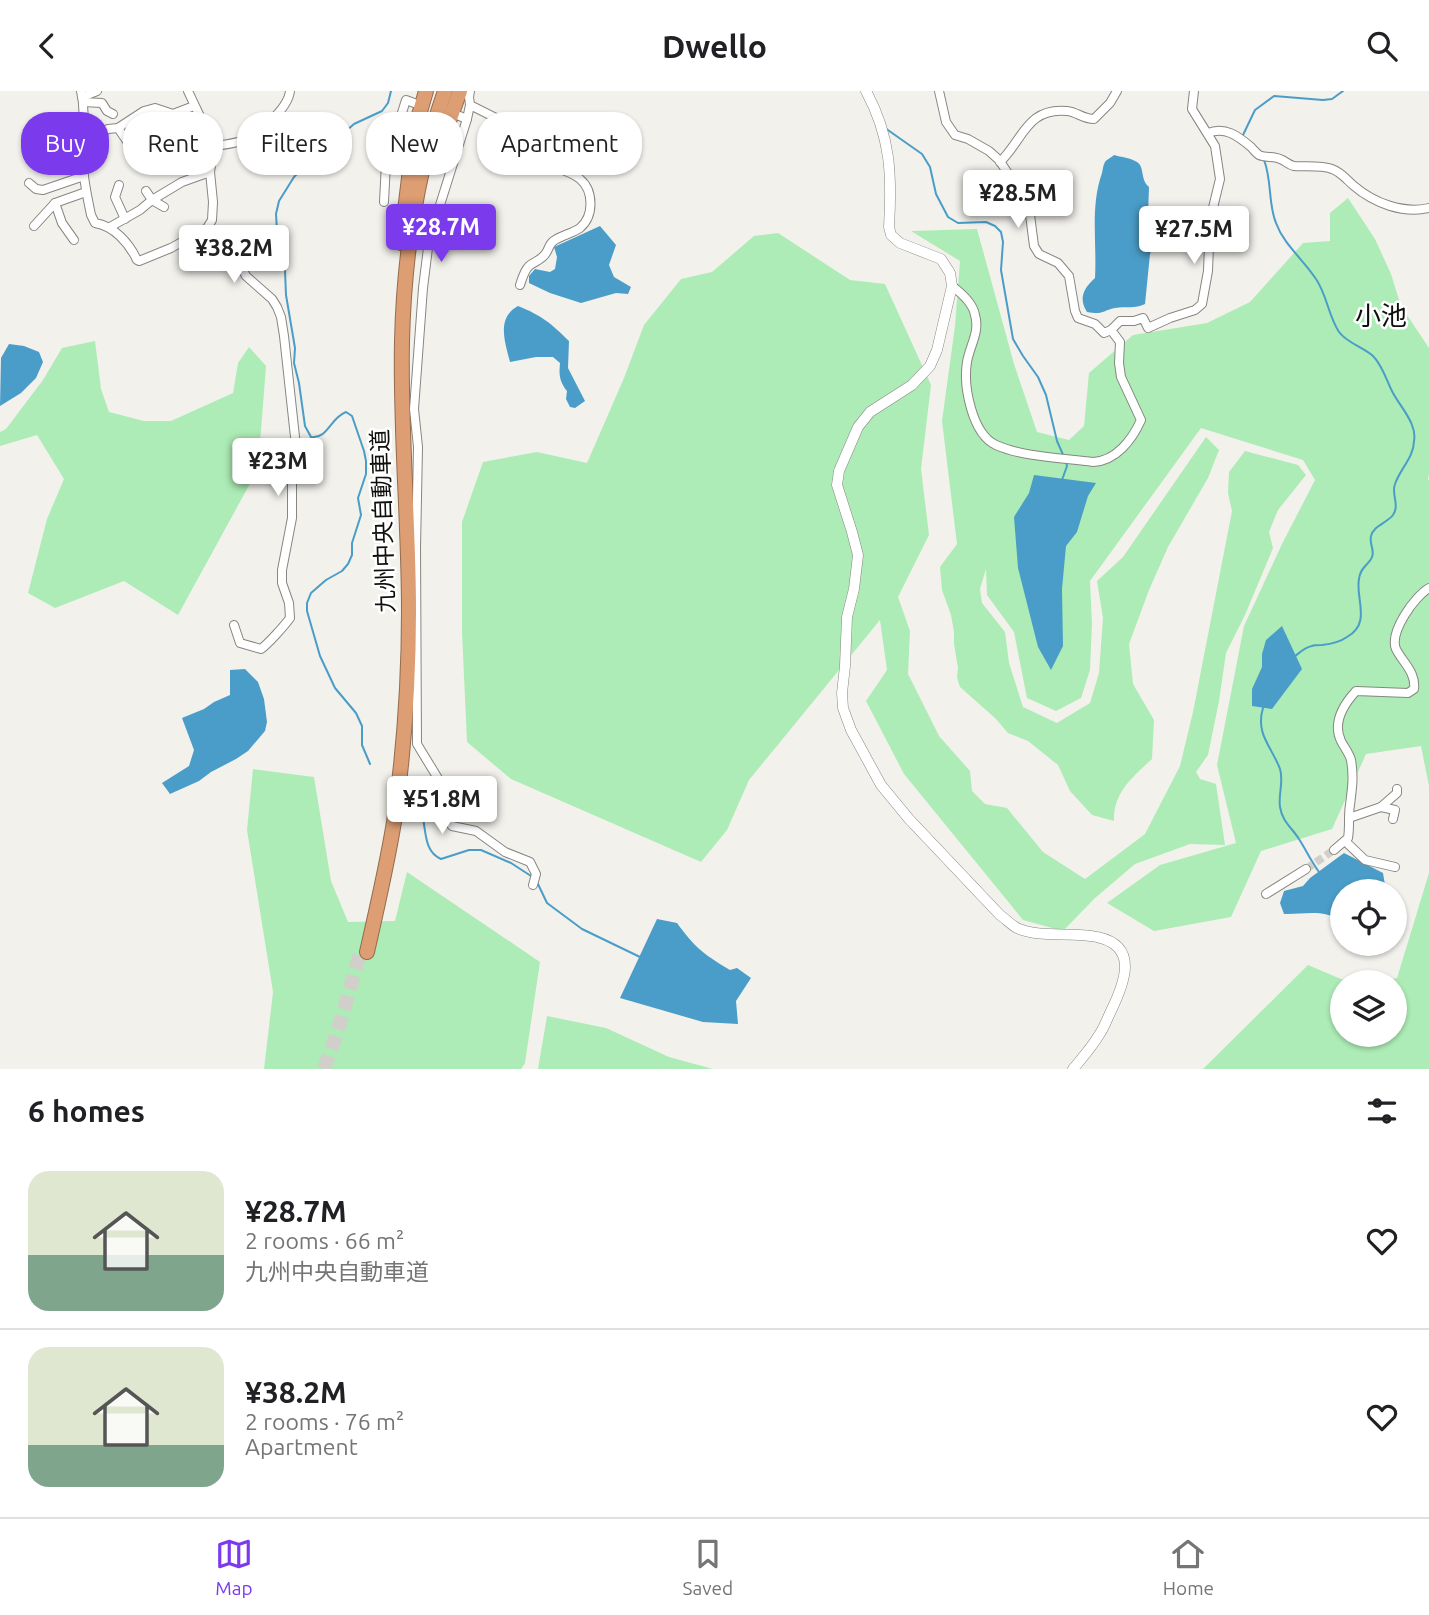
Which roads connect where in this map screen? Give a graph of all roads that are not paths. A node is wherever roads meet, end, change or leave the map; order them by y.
1 (97, 91) edge
2 (188, 91) edge
3 (290, 91) edge
4 (426, 91) edge
5 (439, 91) edge
6 (445, 91) edge
7 (460, 91) edge
8 (470, 91) edge
9 (866, 91) edge
10 (939, 91) edge
11 (1117, 91) edge
12 (1194, 91) edge
13 (408, 96) edge
14 (82, 97) edge
15 (417, 104) dead end
16 (470, 105) junction
17 (194, 106) junction
18 (197, 112) edge
19 (113, 114) dead end
20 (463, 117) edge
21 (467, 119) junction
22 (118, 128) junction
23 (109, 129) edge
24 (1208, 133) junction
25 (123, 135) edge
26 (223, 145) edge
27 (1000, 162) junction
28 (202, 175) edge
29 (210, 175) edge
30 (84, 176) joint
31 (29, 183) dead end
32 (119, 185) dead end
33 (146, 191) dead end
34 (86, 192) junction
35 (152, 199) junction
36 (384, 202) dead end
37 (55, 203) junction
38 (163, 208) dead end
39 (1429, 208) edge
40 (125, 219) junction
41 (34, 226) dead end
42 (110, 227) junction
43 (207, 229) junction
44 (74, 240) dead end
45 (520, 285) dead end
46 (951, 286) junction
47 (1111, 330) junction
48 (396, 345) junction
49 (403, 427) junction
50 (1429, 588) edge
51 (233, 625) dead end
52 (1397, 789) dead end
53 (1381, 807) junction
54 (1349, 818) junction
55 (1393, 819) dead end
56 (1345, 841) junction
57 (1334, 850) tunnel mouth
58 (1395, 867) dead end
59 (1306, 869) tunnel mouth
60 (533, 885) dead end
61 (1266, 894) dead end
62 (1073, 1069) edge

1 - 14 street
2 - 17 street
3 - 26 street
4 - 48 highway
5 - 48 highway, 九州中央自動車道
6 - 49 highway, 九州中央自動車道
7 - 49 highway
8 - 16 street
9 - 46 street
10 - 27 street
11 - 27 street
12 - 24 street
13 - 15 street
13 - 36 street
14 - 19 street
16 - 21 street
16 - 45 street
17 - 18 street
17 - 22 street
20 - 21 street
21 - 60 street
22 - 23 street
22 - 25 street
24 - 39 street
24 - 47 street
27 - 47 street
28 - 35 street
29 - 43 street
30 - 31 street
30 - 34 street
32 - 40 street
33 - 35 street
34 - 37 street
34 - 42 street
35 - 38 street
35 - 40 street
37 - 41 street
37 - 44 street
40 - 42 street
42 - 43 street
43 - 51 street
46 - 47 street
46 - 62 street
48 - 49 highway, 九州中央自動車道
50 - 54 street
52 - 53 street
53 - 54 street
53 - 55 street
54 - 56 street
56 - 57 street
56 - 58 street
59 - 61 street

